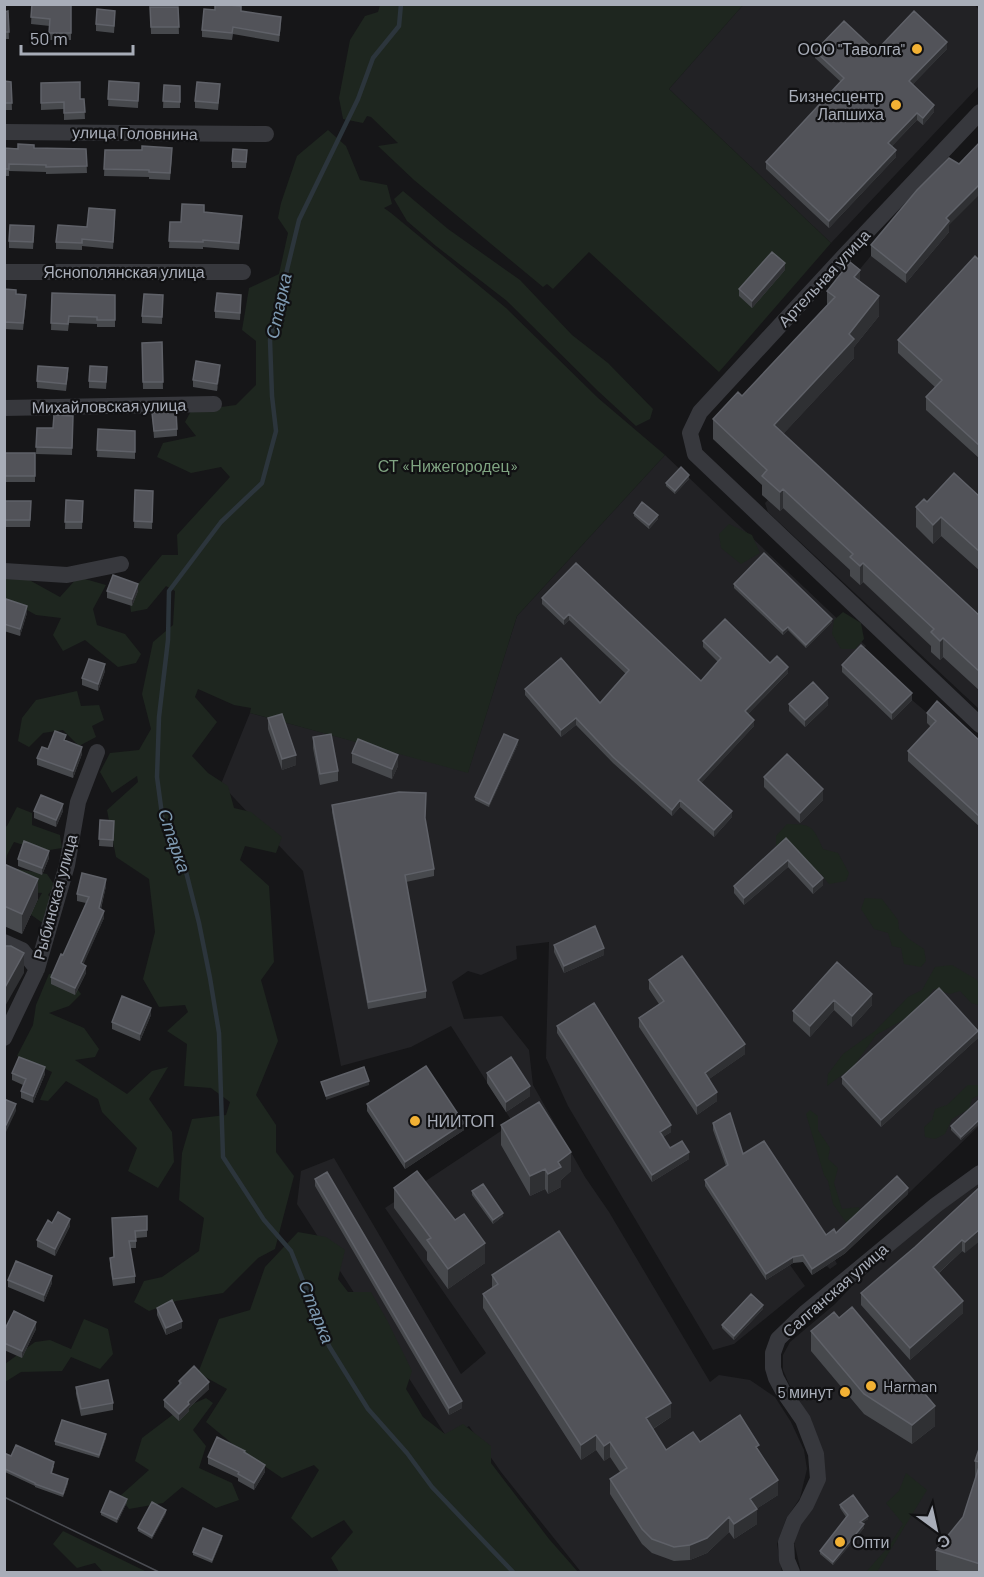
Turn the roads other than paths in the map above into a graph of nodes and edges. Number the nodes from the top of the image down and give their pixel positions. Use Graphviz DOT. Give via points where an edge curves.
graph roads {
  1 [pos="980,112"];
  2 [pos="4,132"];
  3 [pos="266,134"];
  4 [pos="4,272"];
  5 [pos="243,272"];
  6 [pos="214,404"];
  7 [pos="4,408"];
  8 [pos="122,564"];
  9 [pos="4,571"];
  10 [pos="980,725"];
  11 [pos="97,752"];
  12 [pos="4,942"];
  13 [pos="37,969"];
  14 [pos="4,1038"];
  15 [pos="980,1173"];
  16 [pos="792,1572"];
  1 -- 10 [label="street, Артельная улица" via="700,412 690,432 695,454"];
  2 -- 3 [label="street, улица Головнина"];
  4 -- 5 [label="street, Яснополянская улица"];
  6 -- 7 [label="street, Михайловская улица"];
  8 -- 9 [label="street" via="67,574"];
  11 -- 13 [label="street, Рыбинская улица" via="78,802 67,865"];
  12 -- 13 [label="street" via="22,950"];
  13 -- 14 [label="street, Рыбинская улица"];
  15 -- 16 [label="street, Салганская улица" via="936,1204 778,1340 773,1368 803,1420 816,1454 818,1479 786,1542"];
}
